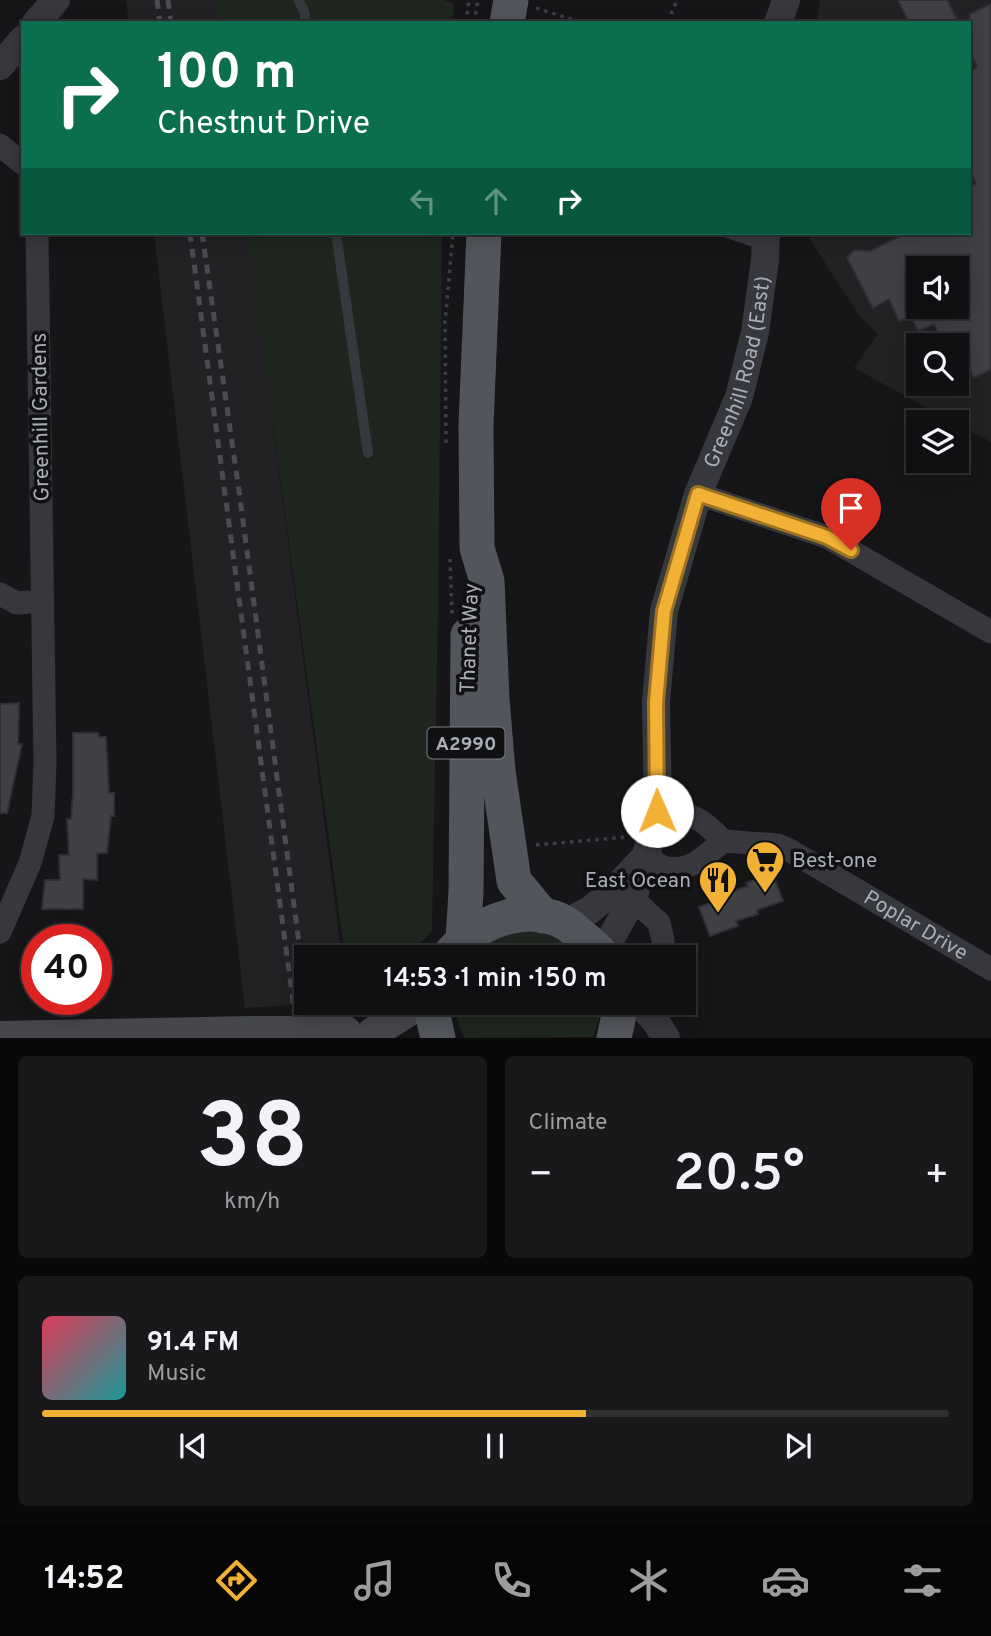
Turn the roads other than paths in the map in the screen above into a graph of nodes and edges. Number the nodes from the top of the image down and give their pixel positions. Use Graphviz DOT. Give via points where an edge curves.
graph roads {
  1 [pos="56,0"];
  2 [pos="298,0"];
  3 [pos="786,0"];
  4 [pos="38,21"];
  5 [pos="306,21"];
  6 [pos="779,21"];
  7 [pos="21,41"];
  8 [pos="0,66"];
  9 [pos="0,145"];
  10 [pos="21,162"];
  11 [pos="37,235"];
  12 [pos="336,235"];
  13 [pos="484,235"];
  14 [pos="740,235"];
  15 [pos="766,239"];
  16 [pos="368,453"];
  17 [pos="698,494"];
  18 [pos="477,548"];
  19 [pos="0,594"];
  20 [pos="43,601"];
  21 [pos="991,632"];
  22 [pos="652,834"];
  23 [pos="723,841"];
  24 [pos="633,899"];
  25 [pos="554,920"];
  26 [pos="0,932"];
  27 [pos="457,945"];
  28 [pos="460,945"];
  29 [pos="588,945"];
  30 [pos="609,945"];
  31 [pos="663,945"];
  32 [pos="991,969"];
  33 [pos="400,1015"];
  34 [pos="433,1015"];
  35 [pos="618,1015"];
  36 [pos="650,1015"];
  37 [pos="368,1034"];
  38 [pos="0,1037"];
  39 [pos="37,1037"];
  40 [pos="438,1038"];
  41 [pos="614,1038"];
  42 [pos="666,1038"];
  1 -- 4 [label="street"];
  2 -- 5 [label="lane"];
  3 -- 6 [label="street"];
  7 -- 8 [label="street"];
  9 -- 10 [label="street"];
  11 -- 20 [label="street, Greenhill Gardens"];
  12 -- 16 [label="lane"];
  13 -- 18 [label="main road, Thanet Way / A2990" via="476,425"];
  14 -- 15 [label="lane"];
  15 -- 17 [label="street, Greenhill Road (East)" via="755,332 739,397"];
  17 -- 21 [label="street" via="827,537"];
  17 -- 22 [label="street, Greenhill Road (East)" via="664,611"];
  18 -- 25 [label="main road, Thanet Way / A2990" via="488,581 496,747 514,881"];
  18 -- 27 [label="main road, Thanet Way / A2990" via="470,580 466,697 466,892"];
  19 -- 20 [label="street" via="17,603"];
  20 -- 26 [label="street, Greenhill Gardens" via="43,816 30,863"];
  22 -- 23 [label="street" via="682,812 701,820"];
  22 -- 23 [label="street" via="667,868 689,866"];
  22 -- 24 [label="street, Greenhill Road (East)"];
  22 -- 25 [label="street" via="613,891 590,910"];
  23 -- 32 [label="street, Poplar Drive" via="789,850"];
  24 -- 30 [label="street, Greenhill Road (East)"];
  24 -- 31 [label="street" via="659,923"];
  25 -- 28 [label="main road, A2990" via="514,915 487,923"];
  25 -- 29 [label="main road, A2990"];
  33 -- 37 [label="main road"];
  34 -- 40 [label="main road"];
  35 -- 41 [label="main road"];
  36 -- 42 [label="street"];
  37 -- 39 [label="main road, bridge"];
  38 -- 39 [label="main road"];
}
